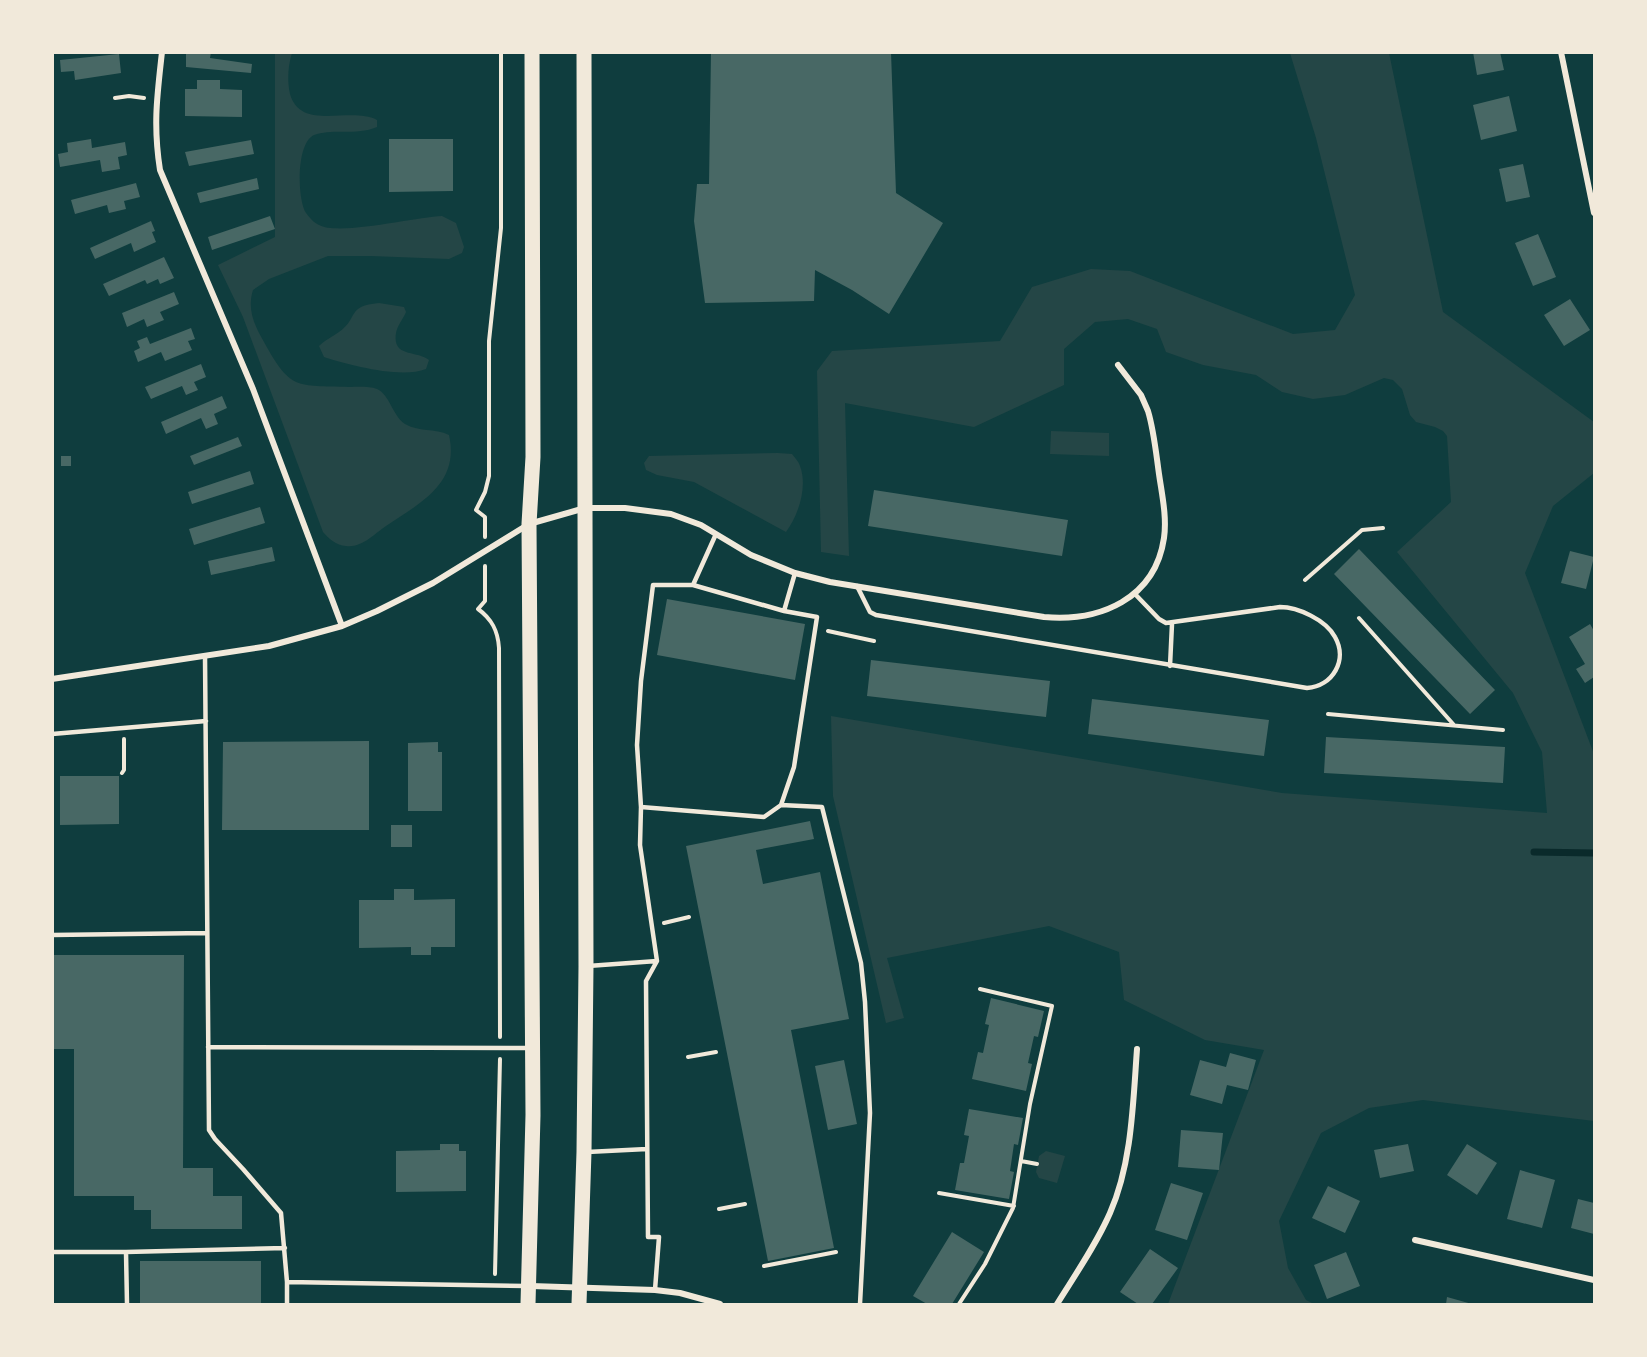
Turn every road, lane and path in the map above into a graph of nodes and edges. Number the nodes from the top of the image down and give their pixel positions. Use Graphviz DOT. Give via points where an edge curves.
graph roads {
  1 [pos="162,52"];
  2 [pos="501,52"];
  3 [pos="532,52"];
  4 [pos="584,52"];
  5 [pos="1561,52"];
  6 [pos="115,98"];
  7 [pos="157,99"];
  8 [pos="1594,213"];
  9 [pos="1118,365"];
  10 [pos="585,508"];
  11 [pos="485,517"];
  12 [pos="529,524"];
  13 [pos="1383,528"];
  14 [pos="716,534"];
  15 [pos="795,573"];
  16 [pos="1305,580"];
  17 [pos="693,585"];
  18 [pos="856,586"];
  19 [pos="1134,593"];
  20 [pos="485,601"];
  21 [pos="784,611"];
  22 [pos="1359,618"];
  23 [pos="1173,624"];
  24 [pos="342,626"];
  25 [pos="815,628"];
  26 [pos="874,641"];
  27 [pos="205,656"];
  28 [pos="1170,666"];
  29 [pos="52,679"];
  30 [pos="1328,714"];
  31 [pos="206,721"];
  32 [pos="1454,725"];
  33 [pos="124,728"];
  34 [pos="1503,729"];
  35 [pos="52,734"];
  36 [pos="122,773"];
  37 [pos="781,805"];
  38 [pos="641,807"];
  39 [pos="689,916"];
  40 [pos="651,926"];
  41 [pos="207,933"];
  42 [pos="52,935"];
  43 [pos="657,961"];
  44 [pos="586,966"];
  45 [pos="980,989"];
  46 [pos="500,1026"];
  47 [pos="208,1047"];
  48 [pos="532,1048"];
  49 [pos="1137,1049"];
  50 [pos="716,1052"];
  51 [pos="688,1058"];
  52 [pos="501,1067"];
  53 [pos="647,1149"];
  54 [pos="584,1152"];
  55 [pos="1021,1161"];
  56 [pos="1037,1164"];
  57 [pos="939,1193"];
  58 [pos="745,1204"];
  59 [pos="1014,1206"];
  60 [pos="719,1209"];
  61 [pos="1415,1240"];
  62 [pos="496,1246"];
  63 [pos="285,1248"];
  64 [pos="126,1251"];
  65 [pos="52,1252"];
  66 [pos="836,1252"];
  67 [pos="764,1266"];
  68 [pos="1594,1280"];
  69 [pos="287,1282"];
  70 [pos="529,1286"];
  71 [pos="580,1288"];
  72 [pos="655,1290"];
  73 [pos="127,1305"];
  74 [pos="287,1305"];
  75 [pos="528,1305"];
  76 [pos="579,1305"];
  77 [pos="720,1305"];
  78 [pos="860,1305"];
  79 [pos="959,1305"];
  80 [pos="1057,1305"];
  1 -- 7 [label="street"];
  2 -- 11 [label="path" via="501,228 489,341 489,476 476,510"];
  3 -- 12 [label="main road" via="533,457"];
  4 -- 10 [label="main road"];
  5 -- 8 [label="street"];
  6 -- 7 [label="path"];
  7 -- 24 [label="street" via="155,140 160,170 252,389"];
  9 -- 19 [label="street" via="1148,411 1165,514 1165,535 1156,565"];
  10 -- 12 [label="street"];
  10 -- 14 [label="street" via="671,514"];
  10 -- 44 [label="main road"];
  12 -- 24 [label="street" via="433,583"];
  12 -- 48 [label="main road"];
  13 -- 16 [label="path" via="1362,530"];
  14 -- 15 [label="street" via="751,555"];
  14 -- 17 [label="lane"];
  15 -- 18 [label="street"];
  15 -- 21 [label="lane"];
  17 -- 21 [label="lane"];
  17 -- 38 [label="lane" via="653,585 637,745"];
  18 -- 19 [label="street" via="1068,618 1106,611"];
  18 -- 28 [label="lane" via="870,612 876,615"];
  19 -- 23 [label="lane" via="1161,621"];
  20 -- 46 [label="path" via="478,609 494,624 500,648"];
  21 -- 25 [label="lane" via="817,618"];
  22 -- 32 [label="path"];
  23 -- 28 [label="lane"];
  23 -- 28 [label="lane" via="1295,608 1329,628 1338,643 1340,660 1328,680 1307,688"];
  24 -- 27 [label="street" via="269,646"];
  25 -- 26 [label="path"];
  25 -- 37 [label="lane" via="794,767"];
  27 -- 29 [label="street"];
  27 -- 31 [label="lane"];
  30 -- 32 [label="path"];
  31 -- 33 [label="lane"];
  31 -- 41 [label="lane"];
  32 -- 34 [label="path"];
  33 -- 35 [label="lane"];
  33 -- 36 [label="path"];
  37 -- 38 [label="lane" via="764,817"];
  37 -- 78 [label="lane" via="822,807 862,972 870,1091"];
  38 -- 40 [label="lane" via="639,845"];
  39 -- 40 [label="path"];
  40 -- 43 [label="lane"];
  41 -- 42 [label="lane"];
  41 -- 47 [label="lane"];
  43 -- 44 [label="lane"];
  43 -- 53 [label="lane" via="646,981"];
  44 -- 54 [label="main road"];
  45 -- 55 [label="path" via="1052,1006"];
  47 -- 48 [label="lane"];
  47 -- 63 [label="lane" via="209,1130 279,1208"];
  48 -- 70 [label="main road"];
  49 -- 80 [label="street" via="1131,1120 1116,1196 1100,1232"];
  50 -- 51 [label="path"];
  52 -- 62 [label="path"];
  53 -- 54 [label="lane"];
  53 -- 72 [label="lane" via="648,1238 659,1237"];
  54 -- 71 [label="main road"];
  55 -- 56 [label="path"];
  55 -- 59 [label="path"];
  57 -- 59 [label="path"];
  58 -- 60 [label="path"];
  59 -- 79 [label="path"];
  61 -- 68 [label="street"];
  63 -- 64 [label="lane"];
  63 -- 69 [label="lane"];
  64 -- 65 [label="lane"];
  64 -- 73 [label="lane"];
  66 -- 67 [label="path"];
  69 -- 70 [label="lane"];
  69 -- 74 [label="lane"];
  70 -- 71 [label="street"];
  70 -- 75 [label="main road"];
  71 -- 72 [label="street"];
  71 -- 76 [label="main road"];
  72 -- 77 [label="street"];
}
